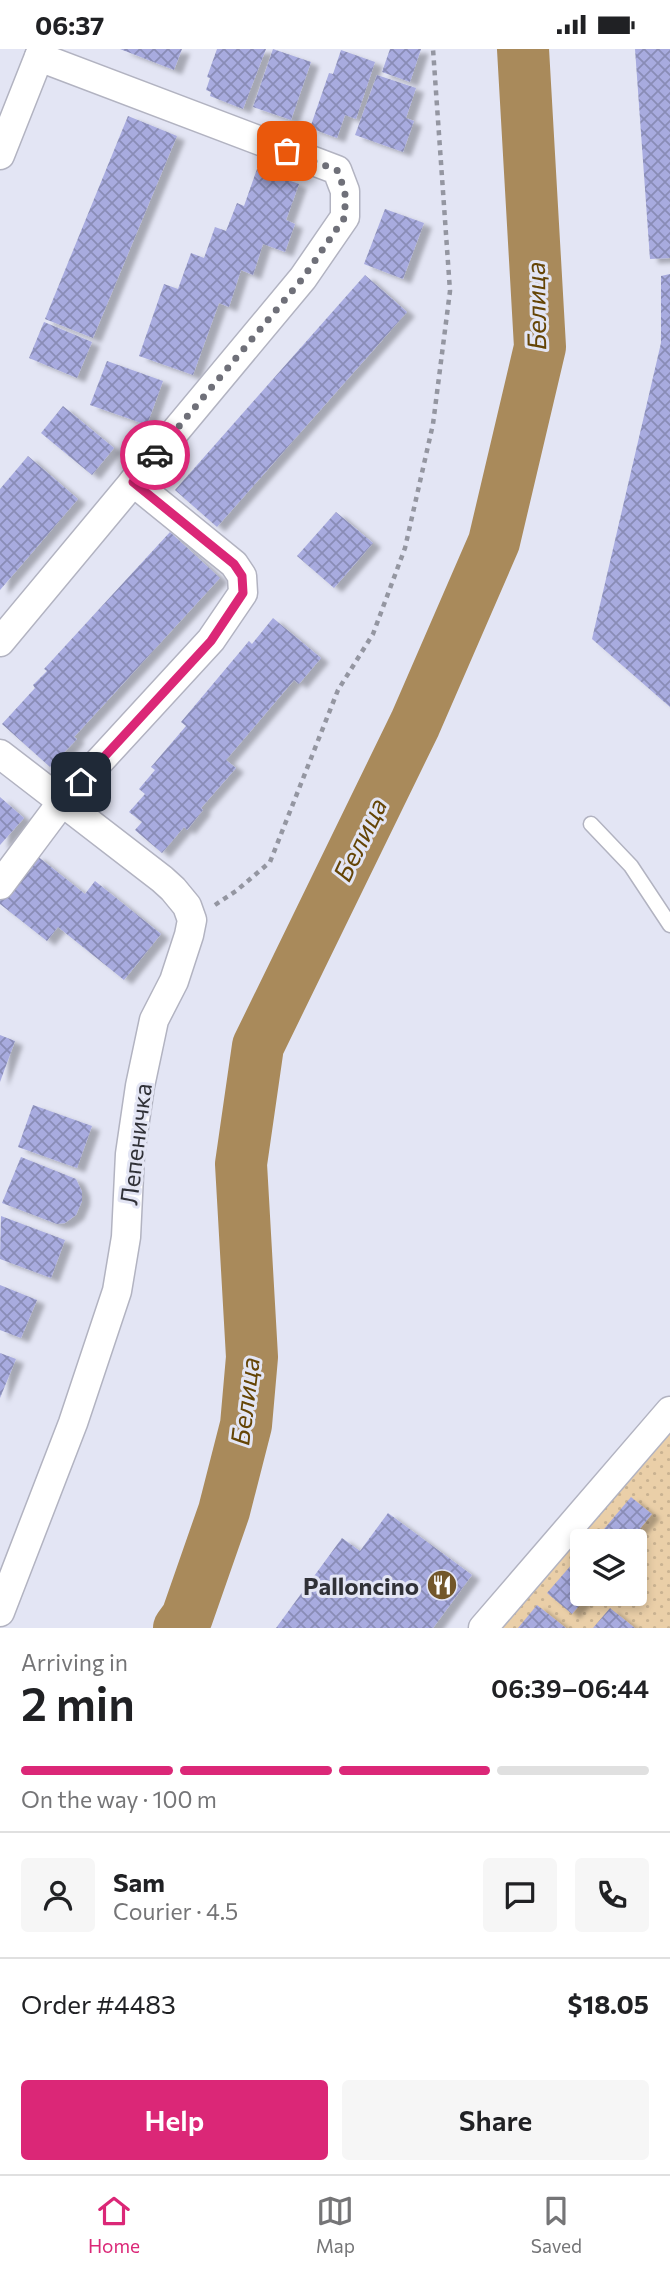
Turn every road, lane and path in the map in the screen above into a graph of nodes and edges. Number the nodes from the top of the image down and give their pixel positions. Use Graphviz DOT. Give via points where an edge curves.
graph roads {
  1 [pos="433,49"];
  2 [pos="40,53"];
  3 [pos="0,155"];
  4 [pos="133,482"];
  5 [pos="0,642"];
  6 [pos="0,754"];
  7 [pos="62,802"];
  8 [pos="591,824"];
  9 [pos="0,885"];
  10 [pos="192,920"];
  11 [pos="670,925"];
  12 [pos="670,1411"];
  13 [pos="9,1566"];
  14 [pos="0,1612"];
  15 [pos="489,1621"];
  1 -- 10 [label="path" via="450,291 433,424 405,548 373,634 338,690 270,862"];
  2 -- 3 [label="street"];
  2 -- 4 [label="street" via="337,170 345,191 345,217 303,278"];
  4 -- 5 [label="street"];
  4 -- 7 [label="street" via="234,564 242,576 243,593 211,641"];
  6 -- 7 [label="street"];
  7 -- 9 [label="street"];
  7 -- 10 [label="street" via="173,889"];
  8 -- 11 [label="lane" via="631,866"];
  10 -- 13 [label="street, Лепеничка" via="174,981 154,1020 143,1073 117,1291 74,1423"];
  12 -- 15 [label="street"];
  13 -- 14 [label="street, Лепеничка"];
}
